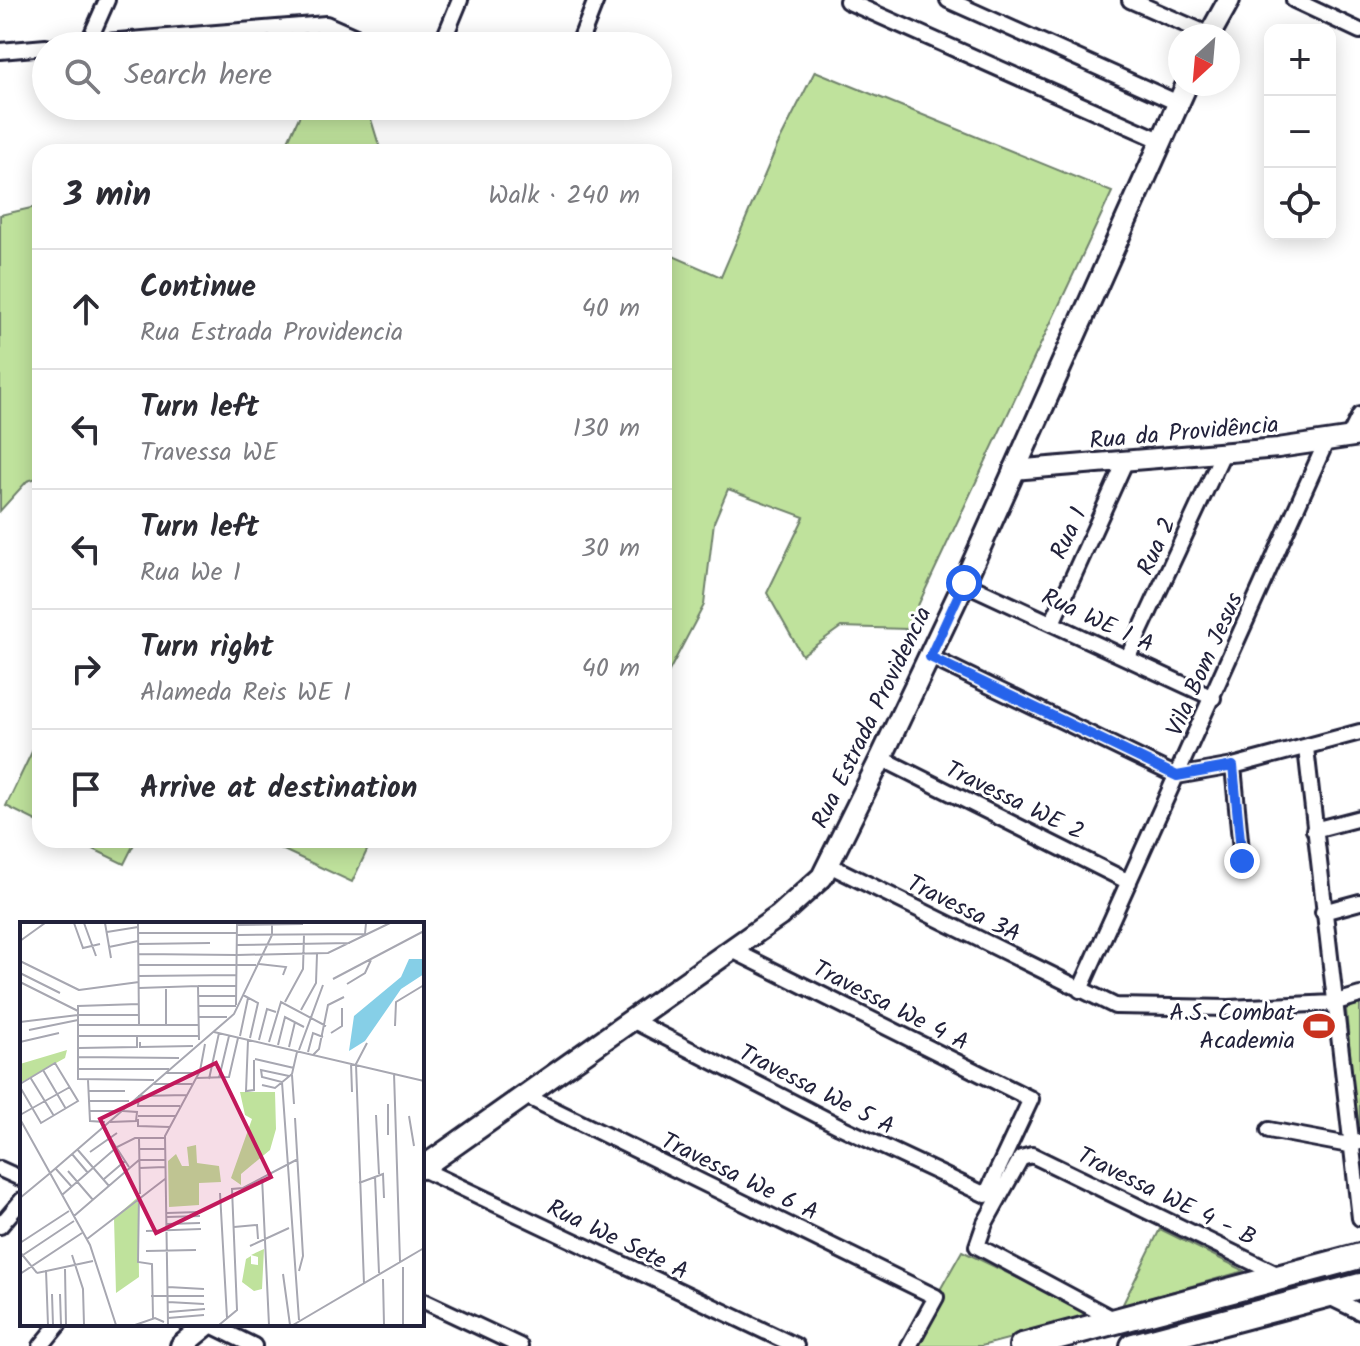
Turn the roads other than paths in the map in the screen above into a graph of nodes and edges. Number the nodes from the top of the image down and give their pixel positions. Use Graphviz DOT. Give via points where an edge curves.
graph roads {
  1 [pos="107,0"];
  2 [pos="460,0"];
  3 [pos="596,0"];
  4 [pos="948,0"];
  5 [pos="1130,0"];
  6 [pos="1229,0"];
  7 [pos="1294,0"];
  8 [pos="847,1"];
  9 [pos="1183,24"];
  10 [pos="1216,24"];
  11 [pos="1360,31"];
  12 [pos="93,32"];
  13 [pos="226,32"];
  14 [pos="344,32"];
  15 [pos="447,32"];
  16 [pos="583,32"];
  17 [pos="32,48"];
  18 [pos="0,51"];
  19 [pos="1181,96"];
  20 [pos="1178,103"];
  21 [pos="1160,140"];
  22 [pos="1360,415"];
  23 [pos="1354,438"];
  24 [pos="1326,442"];
  25 [pos="1223,453"];
  26 [pos="1125,462"];
  27 [pos="1013,470"];
  28 [pos="964,583"];
  29 [pos="1052,623"];
  30 [pos="930,657"];
  31 [pos="1128,657"];
  32 [pos="1213,698"];
  33 [pos="1360,732"];
  34 [pos="1306,748"];
  35 [pos="881,758"];
  36 [pos="1233,766"];
  37 [pos="1177,776"];
  38 [pos="1360,818"];
  39 [pos="1314,830"];
  40 [pos="1242,861"];
  41 [pos="829,865"];
  42 [pos="1129,882"];
  43 [pos="1360,902"];
  44 [pos="1323,912"];
  45 [pos="732,950"];
  46 [pos="1080,990"];
  47 [pos="1360,995"];
  48 [pos="1333,1003"];
  49 [pos="630,1019"];
  50 [pos="524,1095"];
  51 [pos="1269,1130"];
  52 [pos="1355,1144"];
  53 [pos="424,1167"];
  54 [pos="0,1169"];
  55 [pos="424,1169"];
  56 [pos="20,1178"];
  57 [pos="993,1194"];
  58 [pos="20,1202"];
  59 [pos="1360,1218"];
  60 [pos="0,1226"];
  61 [pos="1360,1256"];
  62 [pos="1283,1277"];
  63 [pos="1360,1286"];
  64 [pos="1325,1295"];
  65 [pos="424,1301"];
  66 [pos="1360,1312"];
  67 [pos="1116,1321"];
  68 [pos="57,1326"];
  69 [pos="206,1326"];
  70 [pos="207,1326"];
  71 [pos="213,1326"];
  72 [pos="1170,1342"];
  73 [pos="41,1346"];
  74 [pos="181,1346"];
  75 [pos="198,1346"];
  76 [pos="254,1346"];
  77 [pos="520,1346"];
  78 [pos="796,1346"];
  79 [pos="909,1346"];
  80 [pos="1022,1346"];
  81 [pos="1133,1346"];
  1 -- 12 [label="street"];
  2 -- 15 [label="street"];
  3 -- 16 [label="street"];
  4 -- 20 [label="street"];
  5 -- 9 [label="street"];
  6 -- 10 [label="main road"];
  7 -- 11 [label="street"];
  8 -- 21 [label="street"];
  13 -- 14 [label="street" via="326,24"];
  17 -- 18 [label="street"];
  19 -- 20 [label="main road, Rua Estrada Providencia"];
  20 -- 21 [label="main road, Rua Estrada Providencia"];
  21 -- 27 [label="main road, Rua Estrada Providencia"];
  22 -- 23 [label="street"];
  23 -- 24 [label="street, Rua da Providência"];
  24 -- 25 [label="street, Rua da Providência"];
  24 -- 32 [label="street, Vila Bom Jesus"];
  25 -- 26 [label="street, Rua da Providência"];
  25 -- 31 [label="street, Rua 2"];
  26 -- 27 [label="street, Rua da Providência"];
  26 -- 29 [label="street, Rua 1"];
  27 -- 28 [label="main road, Rua Estrada Providencia"];
  28 -- 29 [label="street, Rua WE 1 A"];
  28 -- 30 [label="main road, Rua Estrada Providencia"];
  29 -- 31 [label="street, Rua WE 1 A"];
  30 -- 35 [label="main road, Rua Estrada Providencia"];
  30 -- 37 [label="street"];
  31 -- 32 [label="street, Rua WE 1 A"];
  32 -- 37 [label="street, Vila Bom Jesus"];
  33 -- 34 [label="street"];
  34 -- 36 [label="street"];
  34 -- 39 [label="street"];
  35 -- 41 [label="main road, Rua Estrada Providencia"];
  35 -- 42 [label="street, Travessa WE 2"];
  36 -- 37 [label="street"];
  36 -- 40 [label="street"];
  37 -- 42 [label="street, Vila Bom Jesus"];
  38 -- 39 [label="street"];
  39 -- 44 [label="street"];
  41 -- 45 [label="main road, Rua Estrada Providencia" via="803,897"];
  41 -- 46 [label="street, Travessa 3A"];
  42 -- 46 [label="street, Vila Bom Jesus"];
  43 -- 44 [label="street"];
  44 -- 48 [label="street"];
  45 -- 49 [label="main road, Rua Estrada Providencia"];
  45 -- 57 [label="street, Travessa We 4 A" via="1031,1099"];
  46 -- 48 [label="street, Travessa 3A" via="1115,1006"];
  47 -- 48 [label="street, Travessa 3A"];
  48 -- 52 [label="street"];
  49 -- 50 [label="main road, Rua Estrada Providencia"];
  49 -- 57 [label="street, Travessa We 5 A" via="839,1126"];
  50 -- 53 [label="main road, Rua Estrada Providencia"];
  50 -- 79 [label="street, Travessa We 6 A" via="936,1297"];
  51 -- 52 [label="street"];
  52 -- 59 [label="street"];
  54 -- 56 [label="street"];
  55 -- 78 [label="street, Rua We Sete A"];
  57 -- 62 [label="street, Travessa WE 4 - B" via="1021,1158 1032,1155"];
  57 -- 67 [label="street" via="977,1241 984,1253"];
  58 -- 60 [label="street"];
  61 -- 62 [label="main road"];
  62 -- 67 [label="main road"];
  63 -- 64 [label="main road"];
  64 -- 66 [label="street"];
  64 -- 72 [label="main road"];
  65 -- 77 [label="street"];
  67 -- 80 [label="main road"];
  68 -- 73 [label="street"];
  69 -- 74 [label="main road"];
  70 -- 75 [label="main road"];
  71 -- 76 [label="street"];
  72 -- 81 [label="main road"];
}
